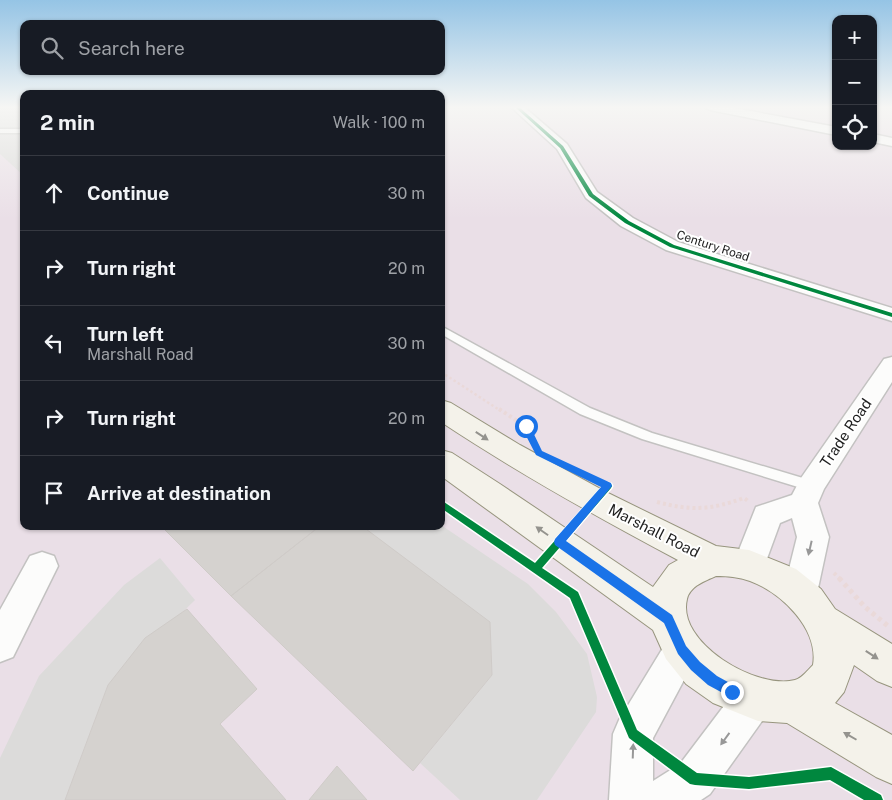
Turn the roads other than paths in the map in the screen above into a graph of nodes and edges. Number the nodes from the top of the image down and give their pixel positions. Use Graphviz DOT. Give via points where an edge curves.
graph roads {
  1 [pos="559,144"];
  2 [pos="892,315"];
  3 [pos="445,332"];
  4 [pos="892,364"];
  5 [pos="445,412"];
  6 [pos="445,465"];
  7 [pos="807,495"];
  8 [pos="712,561"];
  9 [pos="750,565"];
  10 [pos="42,566"];
  11 [pos="800,593"];
  12 [pos="824,622"];
  13 [pos="675,634"];
  14 [pos="0,645"];
  15 [pos="892,667"];
  16 [pos="773,701"];
  17 [pos="892,761"];
  18 [pos="631,800"];
  19 [pos="664,800"];
  1 -- 2 [label="street, Century Road" via="591,195 627,222 672,246"];
  3 -- 7 [label="lane" via="594,414"];
  4 -- 7 [label="street, Trade Road"];
  5 -- 8 [label="main road, Marshall Road, one-way" via="508,453"];
  13 -- 6 [label="main road, one-way" via="489,493"];
  7 -- 9 [label="street" via="767,515"];
  7 -- 11 [label="street, one-way" via="813,538"];
  8 -- 9 [label="main road"];
  8 -- 13 [label="main road" via="688,570 672,586 667,601"];
  9 -- 11 [label="main road" via="784,581"];
  10 -- 14 [label="street"];
  11 -- 12 [label="main road"];
  12 -- 15 [label="main road, one-way"];
  12 -- 16 [label="main road" via="833,657 830,673 822,686 809,696"];
  13 -- 16 [label="main road" via="695,666 713,680 732,692"];
  18 -- 13 [label="street, one-way" via="633,734"];
  17 -- 16 [label="main road, one-way"];
  16 -- 19 [label="street, one-way" via="695,779"];
}
